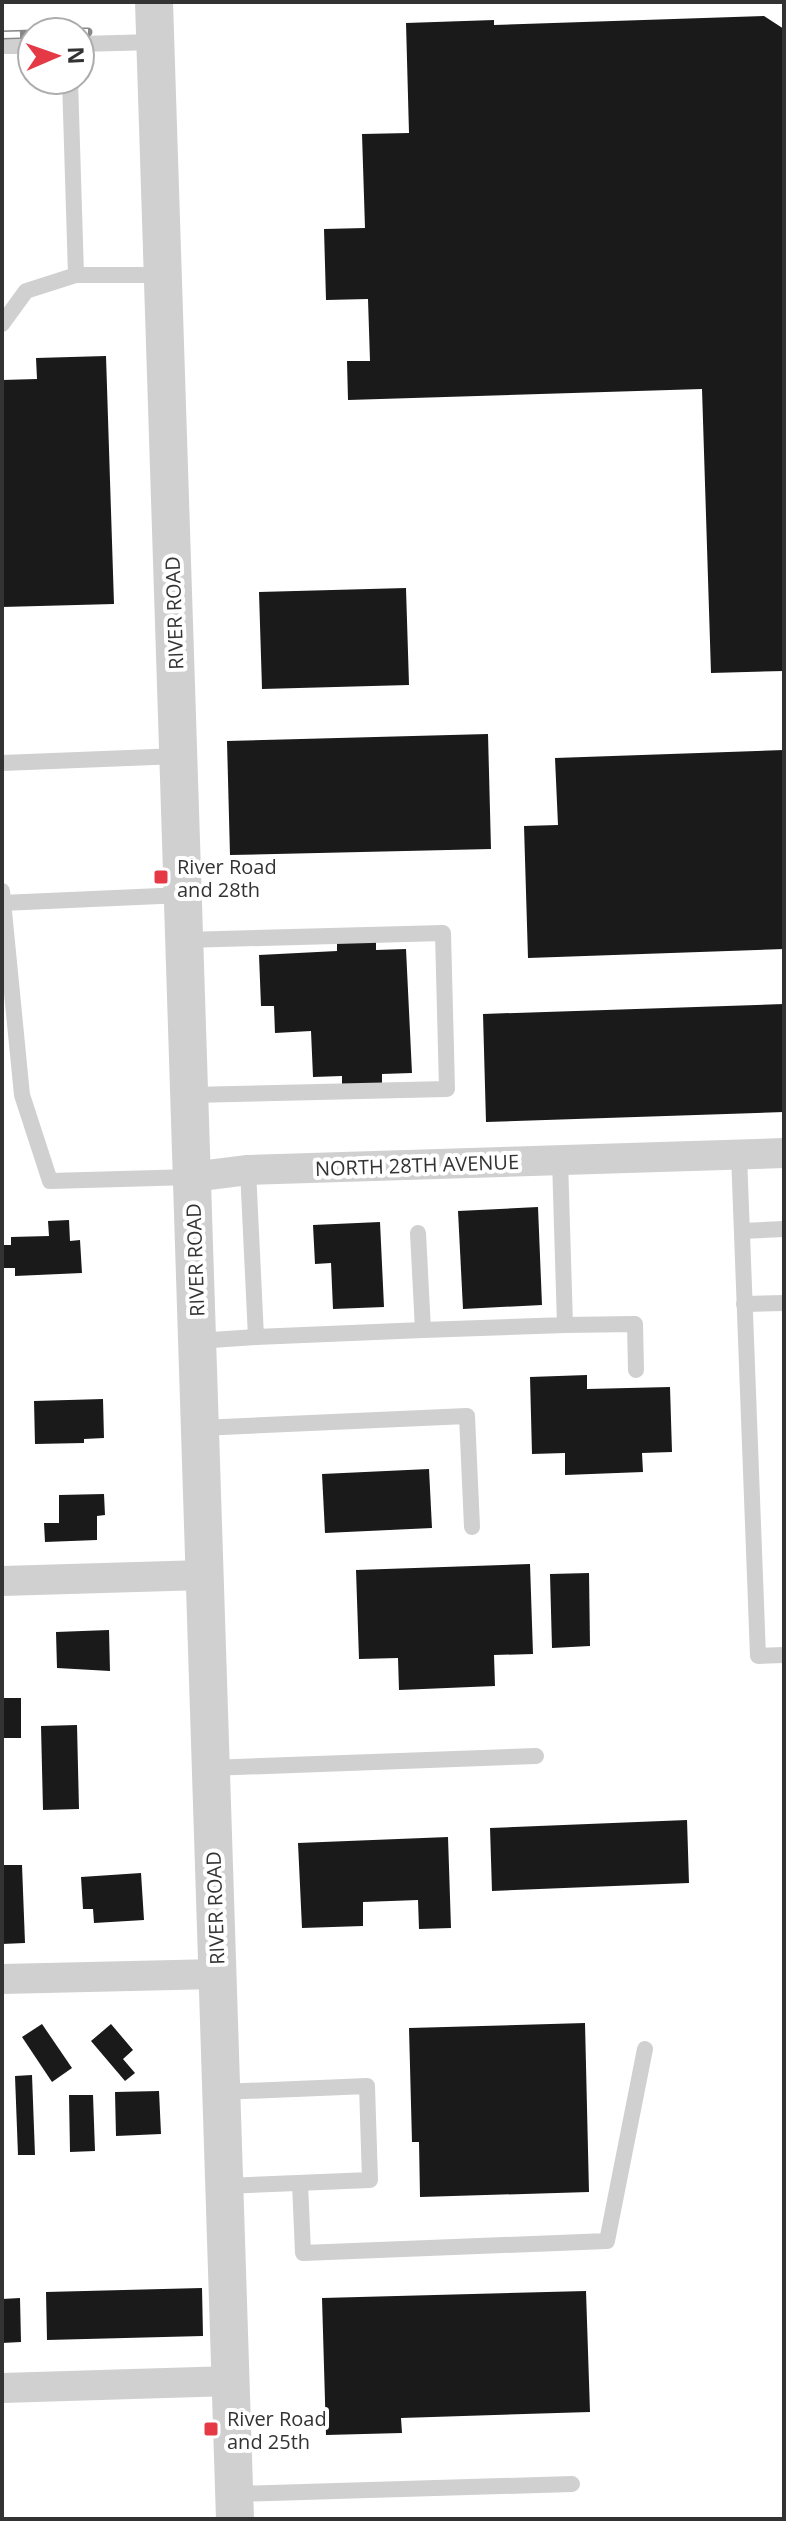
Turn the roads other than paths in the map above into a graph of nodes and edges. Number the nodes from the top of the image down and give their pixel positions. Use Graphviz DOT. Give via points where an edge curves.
graph roads {
  1 [pos="154,2"];
  2 [pos="155,42"];
  3 [pos="96,44"];
  4 [pos="70,96"];
  5 [pos="76,275"];
  6 [pos="163,275"];
  7 [pos="2,324"];
  8 [pos="179,756"];
  9 [pos="2,763"];
  10 [pos="2,891"];
  11 [pos="183,895"];
  12 [pos="2,903"];
  13 [pos="185,940"];
  14 [pos="190,1095"];
  15 [pos="784,1153"];
  16 [pos="739,1155"];
  17 [pos="560,1160"];
  18 [pos="248,1170"];
  19 [pos="192,1177"];
  20 [pos="784,1229"];
  21 [pos="742,1231"];
  22 [pos="418,1233"];
  23 [pos="784,1303"];
  24 [pos="744,1304"];
  25 [pos="565,1325"];
  26 [pos="423,1330"];
  27 [pos="256,1337"];
  28 [pos="197,1341"];
  29 [pos="636,1370"];
  30 [pos="200,1428"];
  31 [pos="472,1527"];
  32 [pos="204,1575"];
  33 [pos="2,1581"];
  34 [pos="784,1655"];
  35 [pos="536,1756"];
  36 [pos="210,1768"];
  37 [pos="217,1974"];
  38 [pos="2,1979"];
  39 [pos="645,2049"];
  40 [pos="221,2092"];
  41 [pos="300,2183"];
  42 [pos="224,2186"];
  43 [pos="231,2381"];
  44 [pos="2,2388"];
  45 [pos="572,2484"];
  46 [pos="235,2507"];
  1 -- 2 [label="street, RIVER ROAD"];
  2 -- 3 [label="lane"];
  2 -- 6 [label="street, RIVER ROAD"];
  4 -- 5 [label="lane"];
  5 -- 6 [label="lane"];
  5 -- 7 [label="lane" via="26,291"];
  6 -- 8 [label="street, RIVER ROAD"];
  8 -- 9 [label="lane"];
  8 -- 11 [label="street, RIVER ROAD"];
  10 -- 12 [label="lane"];
  11 -- 12 [label="lane"];
  11 -- 13 [label="street, RIVER ROAD"];
  12 -- 19 [label="lane, NORTH 28TH AVENUE" via="22,1095 50,1181"];
  13 -- 14 [label="street, RIVER ROAD"];
  13 -- 14 [label="lane" via="443,933 447,1089"];
  14 -- 19 [label="street, RIVER ROAD"];
  15 -- 16 [label="street, NORTH 28TH AVENUE"];
  16 -- 17 [label="street, NORTH 28TH AVENUE"];
  16 -- 21 [label="lane"];
  17 -- 18 [label="street, NORTH 28TH AVENUE"];
  17 -- 25 [label="lane"];
  18 -- 19 [label="street, NORTH 28TH AVENUE"];
  18 -- 27 [label="lane"];
  19 -- 28 [label="street, RIVER ROAD"];
  20 -- 21 [label="lane"];
  21 -- 24 [label="lane"];
  22 -- 26 [label="lane"];
  23 -- 24 [label="lane"];
  24 -- 34 [label="lane" via="758,1656"];
  25 -- 26 [label="lane"];
  25 -- 29 [label="lane" via="635,1324"];
  26 -- 27 [label="lane"];
  27 -- 28 [label="lane"];
  28 -- 30 [label="street, RIVER ROAD"];
  30 -- 31 [label="lane" via="467,1416"];
  30 -- 32 [label="street, RIVER ROAD"];
  32 -- 33 [label="street"];
  32 -- 36 [label="street, RIVER ROAD"];
  35 -- 36 [label="lane"];
  36 -- 37 [label="street, RIVER ROAD"];
  37 -- 38 [label="street"];
  37 -- 40 [label="street, RIVER ROAD"];
  39 -- 41 [label="lane" via="607,2241 303,2253"];
  40 -- 41 [label="lane" via="367,2086 370,2180"];
  40 -- 42 [label="street, RIVER ROAD"];
  41 -- 42 [label="lane"];
  42 -- 43 [label="street, RIVER ROAD"];
  43 -- 44 [label="street"];
  43 -- 46 [label="street, RIVER ROAD"];
  45 -- 46 [label="lane"];
}
